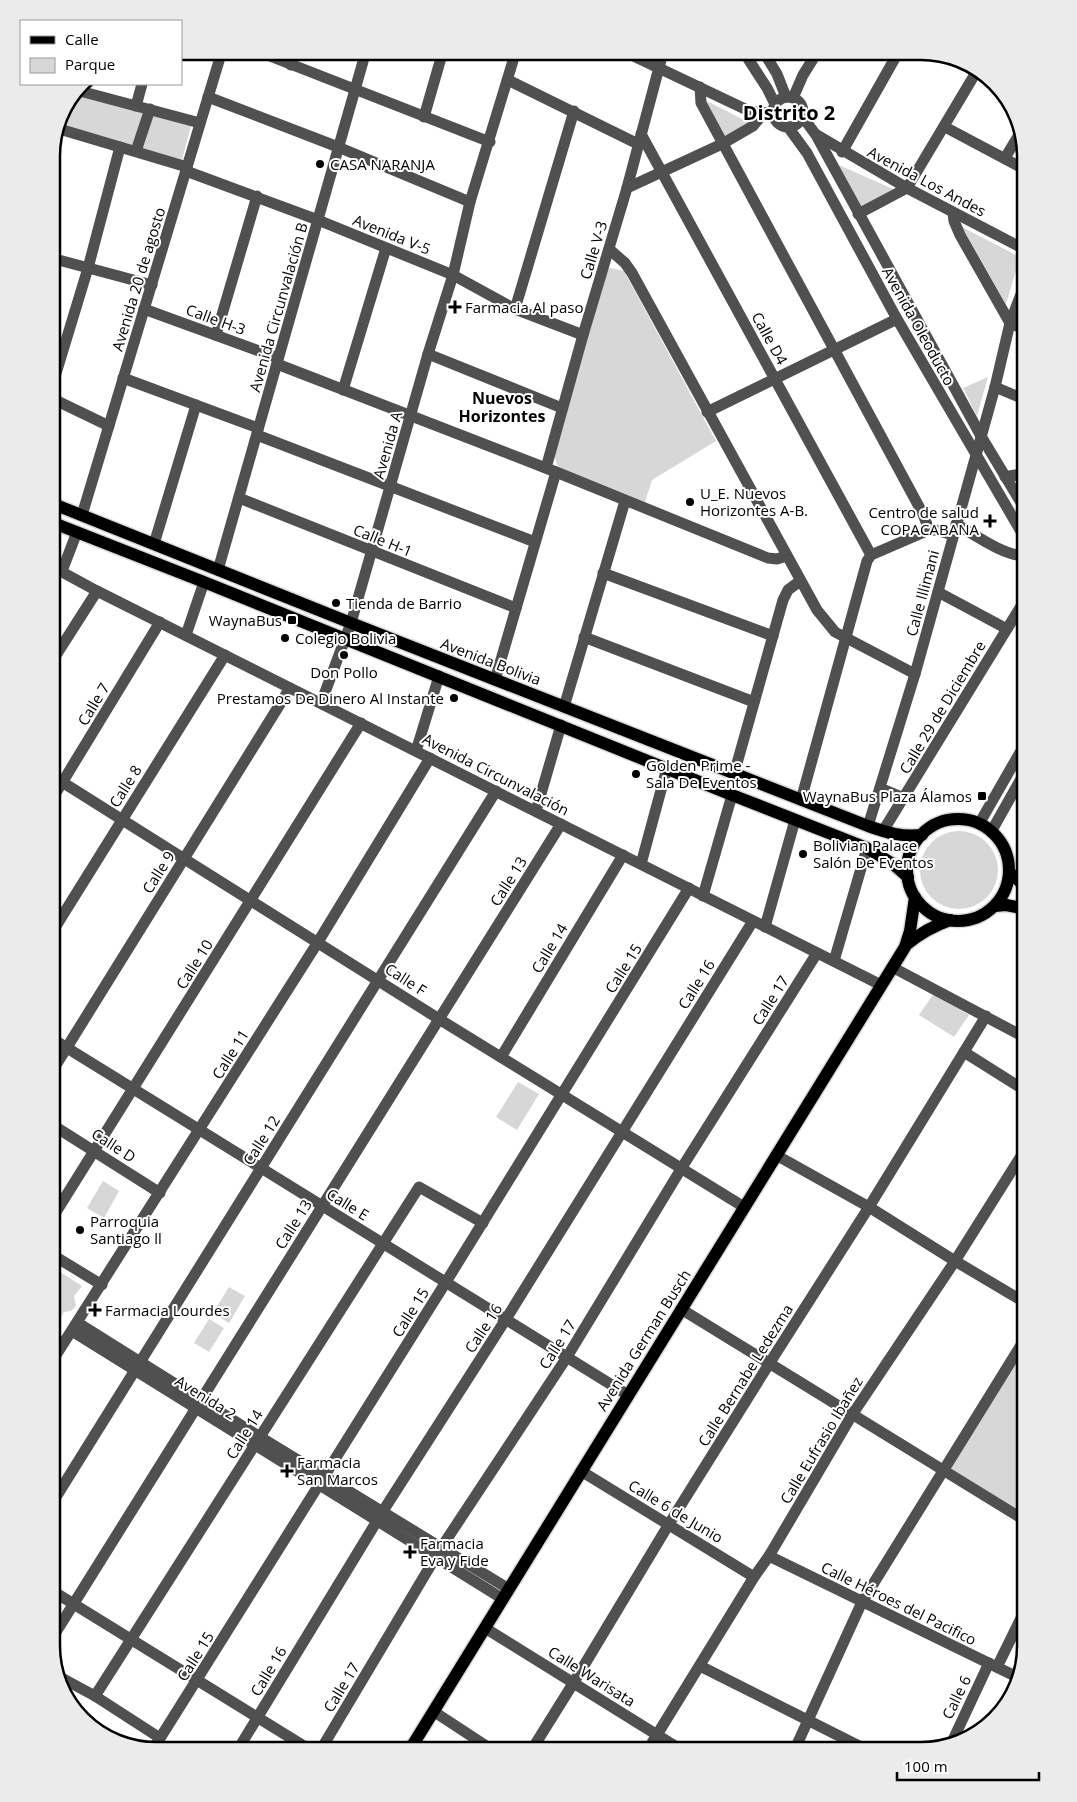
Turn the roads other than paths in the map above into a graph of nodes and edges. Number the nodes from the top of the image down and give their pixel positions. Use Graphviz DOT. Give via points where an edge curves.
graph roads {
  1 [pos="219,60"];
  2 [pos="279,60"];
  3 [pos="292,60"];
  4 [pos="363,60"];
  5 [pos="440,60"];
  6 [pos="514,60"];
  7 [pos="642,60"];
  8 [pos="661,60"];
  9 [pos="748,60"];
  10 [pos="768,60"];
  11 [pos="813,60"];
  12 [pos="894,60"];
  13 [pos="291,65"];
  14 [pos="658,68"];
  15 [pos="974,76"];
  16 [pos="508,80"];
  17 [pos="142,85"];
  18 [pos="700,86"];
  19 [pos="354,90"];
  20 [pos="85,92"];
  21 [pos="208,97"];
  22 [pos="790,98"];
  23 [pos="136,106"];
  24 [pos="774,108"];
  25 [pos="150,110"];
  26 [pos="574,111"];
  27 [pos="760,113"];
  28 [pos="802,116"];
  29 [pos="424,117"];
  30 [pos="200,123"];
  31 [pos="788,127"];
  32 [pos="945,127"];
  33 [pos="63,130"];
  34 [pos="816,135"];
  35 [pos="640,139"];
  36 [pos="1016,141"];
  37 [pos="490,142"];
  38 [pos="722,144"];
  39 [pos="120,147"];
  40 [pos="338,147"];
  41 [pos="136,152"];
  42 [pos="842,152"];
  43 [pos="1006,158"];
  44 [pos="1017,165"];
  45 [pos="187,169"];
  46 [pos="662,172"];
  47 [pos="627,188"];
  48 [pos="907,188"];
  49 [pos="257,196"];
  50 [pos="470,202"];
  51 [pos="953,212"];
  52 [pos="858,214"];
  53 [pos="318,220"];
  54 [pos="1017,245"];
  55 [pos="386,248"];
  56 [pos="609,249"];
  57 [pos="60,260"];
  58 [pos="88,268"];
  59 [pos="453,275"];
  60 [pos="152,285"];
  61 [pos="1017,305"];
  62 [pos="515,309"];
  63 [pos="144,310"];
  64 [pos="897,319"];
  65 [pos="1010,323"];
  66 [pos="1017,326"];
  67 [pos="216,335"];
  68 [pos="583,335"];
  69 [pos="834,350"];
  70 [pos="428,354"];
  71 [pos="60,360"];
  72 [pos="277,361"];
  73 [pos="123,378"];
  74 [pos="775,379"];
  75 [pos="995,387"];
  76 [pos="343,390"];
  77 [pos="1017,396"];
  78 [pos="60,402"];
  79 [pos="196,405"];
  80 [pos="562,408"];
  81 [pos="707,412"];
  82 [pos="411,416"];
  83 [pos="109,426"];
  84 [pos="258,431"];
  85 [pos="981,436"];
  86 [pos="976,455"];
  87 [pos="551,470"];
  88 [pos="1017,476"];
  89 [pos="1006,477"];
  90 [pos="390,486"];
  91 [pos="1017,496"];
  92 [pos="239,498"];
  93 [pos="625,501"];
  94 [pos="60,506"];
  95 [pos="82,515"];
  96 [pos="60,525"];
  97 [pos="1017,525"];
  98 [pos="929,530"];
  99 [pos="954,530"];
  100 [pos="78,532"];
  101 [pos="535,542"];
  102 [pos="154,544"];
  103 [pos="372,552"];
  104 [pos="786,556"];
  105 [pos="871,556"];
  106 [pos="1017,556"];
  107 [pos="60,563"];
  108 [pos="60,570"];
  109 [pos="218,570"];
  110 [pos="603,573"];
  111 [pos="800,581"];
  112 [pos="204,582"];
  113 [pos="97,591"];
  114 [pos="938,592"];
  115 [pos="516,608"];
  116 [pos="1017,613"];
  117 [pos="160,622"];
  118 [pos="351,623"];
  119 [pos="1007,629"];
  120 [pos="186,636"];
  121 [pos="773,636"];
  122 [pos="584,637"];
  123 [pos="344,638"];
  124 [pos="846,638"];
  125 [pos="60,649"];
  126 [pos="225,655"];
  127 [pos="915,674"];
  128 [pos="439,676"];
  129 [pos="495,680"];
  130 [pos="290,688"];
  131 [pos="754,702"];
  132 [pos="321,703"];
  133 [pos="564,707"];
  134 [pos="361,723"];
  135 [pos="562,725"];
  136 [pos="416,751"];
  137 [pos="430,758"];
  138 [pos="1017,758"];
  139 [pos="667,768"];
  140 [pos="734,774"];
  141 [pos="60,781"];
  142 [pos="63,783"];
  143 [pos="1017,786"];
  144 [pos="60,788"];
  145 [pos="880,788"];
  146 [pos="496,791"];
  147 [pos="732,795"];
  148 [pos="904,798"];
  149 [pos="801,800"];
  150 [pos="536,811"];
  151 [pos="122,820"];
  152 [pos="795,820"];
  153 [pos="561,824"];
  154 [pos="979,824"];
  155 [pos="868,826"];
  156 [pos="884,831"];
  157 [pos="991,832"];
  158 [pos="922,836"];
  159 [pos="867,848"];
  160 [pos="623,855"];
  161 [pos="184,858"];
  162 [pos="641,864"];
  163 [pos="1009,872"];
  164 [pos="908,877"];
  165 [pos="1017,879"];
  166 [pos="689,888"];
  167 [pos="704,896"];
  168 [pos="915,897"];
  169 [pos="251,900"];
  170 [pos="995,906"];
  171 [pos="1017,907"];
  172 [pos="60,920"];
  173 [pos="950,920"];
  174 [pos="754,921"];
  175 [pos="765,927"];
  176 [pos="318,942"];
  177 [pos="905,946"];
  178 [pos="817,953"];
  179 [pos="834,961"];
  180 [pos="892,967"];
  181 [pos="379,980"];
  182 [pos="881,985"];
  183 [pos="986,1016"];
  184 [pos="440,1019"];
  185 [pos="1017,1033"];
  186 [pos="60,1044"];
  187 [pos="67,1048"];
  188 [pos="964,1052"];
  189 [pos="501,1057"];
  190 [pos="60,1059"];
  191 [pos="1017,1085"];
  192 [pos="133,1089"];
  193 [pos="562,1096"];
  194 [pos="60,1129"];
  195 [pos="200,1130"];
  196 [pos="622,1131"];
  197 [pos="95,1150"];
  198 [pos="776,1154"];
  199 [pos="1017,1162"];
  200 [pos="262,1168"];
  201 [pos="681,1169"];
  202 [pos="160,1193"];
  203 [pos="322,1205"];
  204 [pos="60,1206"];
  205 [pos="744,1207"];
  206 [pos="869,1207"];
  207 [pos="483,1224"];
  208 [pos="383,1243"];
  209 [pos="60,1259"];
  210 [pos="955,1261"];
  211 [pos="446,1282"];
  212 [pos="102,1285"];
  213 [pos="1017,1298"];
  214 [pos="681,1309"];
  215 [pos="506,1319"];
  216 [pos="75,1327"];
  217 [pos="60,1350"];
  218 [pos="1017,1351"];
  219 [pos="567,1357"];
  220 [pos="769,1364"];
  221 [pos="138,1366"];
  222 [pos="628,1395"];
  223 [pos="198,1404"];
  224 [pos="852,1415"];
  225 [pos="257,1441"];
  226 [pos="942,1470"];
  227 [pos="581,1472"];
  228 [pos="322,1481"];
  229 [pos="60,1491"];
  230 [pos="380,1516"];
  231 [pos="1017,1516"];
  232 [pos="669,1524"];
  233 [pos="439,1553"];
  234 [pos="769,1556"];
  235 [pos="754,1577"];
  236 [pos="506,1594"];
  237 [pos="60,1595"];
  238 [pos="862,1602"];
  239 [pos="74,1604"];
  240 [pos="1017,1624"];
  241 [pos="60,1626"];
  242 [pos="485,1628"];
  243 [pos="131,1640"];
  244 [pos="993,1665"];
  245 [pos="700,1666"];
  246 [pos="1013,1675"];
  247 [pos="198,1680"];
  248 [pos="66,1681"];
  249 [pos="574,1682"];
  250 [pos="95,1696"];
  251 [pos="433,1711"];
  252 [pos="258,1717"];
  253 [pos="809,1720"];
  254 [pos="657,1734"];
  255 [pos="955,1736"];
  256 [pos="160,1738"];
  257 [pos="157,1742"];
  258 [pos="243,1742"];
  259 [pos="298,1742"];
  260 [pos="325,1742"];
  261 [pos="414,1742"];
  262 [pos="480,1742"];
  263 [pos="537,1742"];
  264 [pos="652,1742"];
  265 [pos="669,1742"];
  266 [pos="798,1742"];
  267 [pos="852,1742"];
  1 -- 21 [label="street, Avenida 20 de agosto"];
  2 -- 13 [label="street"];
  3 -- 13 [label="street"];
  4 -- 19 [label="street, Avenida Circunvalación B"];
  5 -- 29 [label="street"];
  6 -- 16 [label="street, Avenida A"];
  7 -- 14 [label="street"];
  8 -- 14 [label="street, Calle V-3"];
  9 -- 24 [label="street" via="767,88"];
  10 -- 22 [label="street"];
  11 -- 22 [label="street"];
  12 -- 42 [label="street"];
  13 -- 19 [label="street"];
  14 -- 18 [label="street"];
  14 -- 35 [label="street, Calle V-3"];
  15 -- 32 [label="street"];
  16 -- 26 [label="street"];
  16 -- 37 [label="street, Avenida A"];
  17 -- 23 [label="street"];
  18 -- 27 [label="street" via="745,109"];
  18 -- 38 [label="street" via="701,103"];
  19 -- 29 [label="street"];
  19 -- 40 [label="street, Avenida Circunvalación B"];
  20 -- 23 [label="street"];
  21 -- 30 [label="street, Avenida 20 de agosto"];
  21 -- 40 [label="street"];
  22 -- 24 [label="street" via="782,98"];
  22 -- 28 [label="street" via="801,105"];
  23 -- 25 [label="street"];
  24 -- 27 [label="street"];
  24 -- 31 [label="street" via="776,121"];
  25 -- 30 [label="street"];
  25 -- 41 [label="street"];
  26 -- 35 [label="street"];
  26 -- 62 [label="street"];
  27 -- 38 [label="street" via="754,126"];
  28 -- 31 [label="street" via="794,126"];
  28 -- 34 [label="street, Avenida Oleoducto"];
  29 -- 37 [label="street"];
  30 -- 45 [label="street, Avenida 20 de agosto"];
  31 -- 64 [label="street, Avenida Oleoducto" via="807,153"];
  32 -- 43 [label="street"];
  32 -- 48 [label="street"];
  33 -- 39 [label="street, Avenida V-5"];
  34 -- 42 [label="street, Avenida Los Andes"];
  34 -- 52 [label="street, Avenida Oleoducto"];
  35 -- 46 [label="street, Calle D4"];
  35 -- 47 [label="street, Calle V-3"];
  36 -- 43 [label="street"];
  37 -- 50 [label="street, Avenida A"];
  38 -- 46 [label="street"];
  38 -- 69 [label="street"];
  39 -- 41 [label="street, Avenida V-5"];
  39 -- 58 [label="street"];
  40 -- 50 [label="street"];
  40 -- 53 [label="street, Avenida Circunvalación B"];
  41 -- 45 [label="street, Avenida V-5"];
  42 -- 48 [label="street, Avenida Los Andes"];
  43 -- 44 [label="street"];
  45 -- 49 [label="street, Avenida V-5"];
  45 -- 60 [label="street, Avenida 20 de agosto"];
  46 -- 47 [label="street"];
  46 -- 74 [label="street, Calle D4"];
  47 -- 56 [label="street, Calle V-3"];
  48 -- 51 [label="street, Avenida Los Andes"];
  48 -- 52 [label="street"];
  49 -- 53 [label="street, Avenida V-5"];
  49 -- 67 [label="street"];
  50 -- 59 [label="street, Avenida A"];
  51 -- 54 [label="street, Avenida Los Andes"];
  51 -- 65 [label="street" via="960,235"];
  52 -- 85 [label="street, Avenida Oleoducto"];
  53 -- 55 [label="street, Avenida V-5"];
  53 -- 72 [label="street, Avenida Circunvalación B"];
  55 -- 59 [label="street, Avenida V-5"];
  55 -- 76 [label="street"];
  56 -- 68 [label="street, Calle V-3"];
  56 -- 81 [label="street" via="632,273"];
  57 -- 58 [label="street"];
  58 -- 60 [label="street"];
  58 -- 71 [label="street"];
  59 -- 62 [label="street, Avenida V-5"];
  59 -- 70 [label="street, Avenida A"];
  60 -- 63 [label="street, Avenida 20 de agosto"];
  61 -- 65 [label="street, Calle Illimani"];
  62 -- 68 [label="street, Avenida V-5"];
  63 -- 67 [label="street, Calle H-3"];
  63 -- 73 [label="street, Avenida 20 de agosto"];
  64 -- 69 [label="street"];
  64 -- 86 [label="street, Avenida Oleoducto"];
  65 -- 66 [label="street"];
  65 -- 75 [label="street, Calle Illimani"];
  67 -- 72 [label="street, Calle H-3"];
  68 -- 80 [label="street, Calle V-3"];
  69 -- 74 [label="street"];
  69 -- 98 [label="street"];
  70 -- 80 [label="street"];
  70 -- 82 [label="street, Avenida A"];
  72 -- 76 [label="street, Calle H-3"];
  72 -- 84 [label="street, Avenida Circunvalación B"];
  73 -- 79 [label="street"];
  73 -- 83 [label="street, Avenida 20 de agosto"];
  74 -- 81 [label="street"];
  74 -- 105 [label="street, Calle D4"];
  75 -- 77 [label="street"];
  75 -- 85 [label="street, Calle Illimani"];
  76 -- 82 [label="street, Calle H-3"];
  78 -- 83 [label="street"];
  79 -- 84 [label="street"];
  79 -- 102 [label="street"];
  80 -- 87 [label="street, Calle V-3"];
  81 -- 104 [label="street"];
  82 -- 87 [label="street, Calle H-3"];
  82 -- 90 [label="street, Avenida A"];
  83 -- 95 [label="street, Avenida 20 de agosto"];
  84 -- 90 [label="street"];
  84 -- 92 [label="street, Avenida Circunvalación B"];
  85 -- 86 [label="street, Calle Illimani"];
  85 -- 89 [label="street, Avenida Oleoducto"];
  86 -- 97 [label="street, Avenida Oleoducto"];
  86 -- 99 [label="street, Calle Illimani"];
  87 -- 93 [label="street, Calle H-3"];
  87 -- 101 [label="street, Calle V-3"];
  88 -- 89 [label="street"];
  89 -- 91 [label="street, Avenida Oleoducto"];
  90 -- 101 [label="street"];
  90 -- 103 [label="street, Avenida A"];
  92 -- 103 [label="street, Calle H-1"];
  92 -- 109 [label="street, Avenida Circunvalación B"];
  93 -- 104 [label="street, Calle H-3" via="768,558"];
  93 -- 110 [label="street"];
  94 -- 95 [label="main road, Avenida Bolivia"];
  95 -- 102 [label="main road, Avenida Bolivia"];
  96 -- 100 [label="main road"];
  98 -- 99 [label="street"];
  98 -- 105 [label="street"];
  99 -- 106 [label="street"];
  99 -- 114 [label="street, Calle Illimani"];
  100 -- 107 [label="street"];
  100 -- 112 [label="main road"];
  101 -- 115 [label="street, Calle V-3"];
  102 -- 109 [label="main road, Avenida Bolivia"];
  103 -- 115 [label="street, Calle H-1"];
  103 -- 118 [label="street, Avenida A"];
  104 -- 111 [label="street"];
  105 -- 124 [label="street" via="864,570"];
  108 -- 113 [label="street, Avenida Circunvalación"];
  109 -- 118 [label="main road, Avenida Bolivia"];
  110 -- 121 [label="street"];
  110 -- 122 [label="street"];
  111 -- 121 [label="street" via="788,590 783,600"];
  111 -- 124 [label="street" via="825,622"];
  112 -- 120 [label="street"];
  112 -- 123 [label="main road"];
  113 -- 117 [label="street, Avenida Circunvalación"];
  113 -- 125 [label="street"];
  114 -- 119 [label="street"];
  114 -- 127 [label="street, Calle Illimani"];
  115 -- 129 [label="street, Calle V-3"];
  116 -- 119 [label="street, Calle 29 de Diciembre"];
  117 -- 120 [label="street, Avenida Circunvalación"];
  117 -- 142 [label="street, Calle 7"];
  118 -- 123 [label="street, Avenida A"];
  118 -- 129 [label="main road, Avenida Bolivia"];
  119 -- 148 [label="street, Calle 29 de Diciembre"];
  120 -- 126 [label="street, Avenida Circunvalación"];
  121 -- 131 [label="street"];
  122 -- 131 [label="street"];
  122 -- 133 [label="street"];
  123 -- 128 [label="main road"];
  123 -- 132 [label="street, Avenida A"];
  124 -- 127 [label="street"];
  124 -- 149 [label="street"];
  126 -- 130 [label="street, Avenida Circunvalación"];
  126 -- 151 [label="street, Calle 8"];
  127 -- 145 [label="street, Calle Illimani"];
  128 -- 135 [label="main road"];
  128 -- 136 [label="street"];
  129 -- 133 [label="main road, Avenida Bolivia"];
  130 -- 132 [label="street, Avenida Circunvalación"];
  130 -- 161 [label="street, Calle 9"];
  131 -- 140 [label="street"];
  132 -- 134 [label="street, Avenida Circunvalación"];
  133 -- 140 [label="main road, Avenida Bolivia"];
  134 -- 136 [label="street, Avenida Circunvalación"];
  134 -- 169 [label="street, Calle 10"];
  135 -- 139 [label="main road"];
  135 -- 150 [label="street"];
  136 -- 137 [label="street, Avenida Circunvalación"];
  137 -- 146 [label="street, Avenida Circunvalación"];
  137 -- 176 [label="street, Calle 11"];
  138 -- 154 [label="street"];
  139 -- 147 [label="main road"];
  139 -- 162 [label="street"];
  140 -- 149 [label="main road, Avenida Bolivia"];
  141 -- 142 [label="street, Calle F"];
  142 -- 144 [label="street, Calle 7"];
  142 -- 151 [label="street, Calle F"];
  143 -- 157 [label="street"];
  145 -- 148 [label="street"];
  145 -- 155 [label="street, Calle Illimani"];
  146 -- 150 [label="street, Avenida Circunvalación"];
  146 -- 181 [label="street, Calle 12"];
  147 -- 152 [label="main road"];
  147 -- 167 [label="street"];
  148 -- 156 [label="street, Calle 29 de Diciembre"];
  149 -- 155 [label="main road, Avenida Bolivia"];
  150 -- 153 [label="street, Avenida Circunvalación"];
  151 -- 161 [label="street, Calle F"];
  151 -- 172 [label="street, Calle 8"];
  152 -- 159 [label="main road"];
  152 -- 175 [label="street"];
  153 -- 160 [label="street, Avenida Circunvalación"];
  153 -- 184 [label="street, Calle 13"];
  154 -- 157 [label="main road"];
  154 -- 158 [label="main road" via="949,821 934,826"];
  155 -- 156 [label="main road, Avenida Bolivia"];
  156 -- 158 [label="main road, Avenida Bolivia"];
  157 -- 163 [label="main road" via="1005,849"];
  158 -- 164 [label="main road" via="910,855"];
  159 -- 164 [label="main road"];
  159 -- 179 [label="street"];
  160 -- 162 [label="street, Avenida Circunvalación"];
  160 -- 189 [label="street, Calle 14"];
  161 -- 169 [label="street, Calle F"];
  161 -- 187 [label="street, Calle 9"];
  162 -- 166 [label="street, Avenida Circunvalación"];
  163 -- 165 [label="main road"];
  163 -- 170 [label="main road" via="1007,886"];
  164 -- 168 [label="main road"];
  166 -- 167 [label="street, Avenida Circunvalación"];
  166 -- 193 [label="street, Calle 15"];
  167 -- 174 [label="street, Avenida Circunvalación"];
  168 -- 173 [label="main road" via="931,913"];
  168 -- 177 [label="main road, Avenida German Busch"];
  169 -- 176 [label="street, Calle F"];
  169 -- 192 [label="street, Calle 10"];
  170 -- 171 [label="main road"];
  170 -- 173 [label="main road" via="976,918"];
  173 -- 177 [label="main road, Avenida German Busch" via="933,926"];
  174 -- 175 [label="street, Avenida Circunvalación"];
  174 -- 196 [label="street, Calle 16"];
  175 -- 178 [label="street, Avenida Circunvalación"];
  176 -- 181 [label="street, Calle F"];
  176 -- 195 [label="street, Calle 11"];
  177 -- 180 [label="main road, Avenida German Busch"];
  178 -- 179 [label="street, Avenida Circunvalación"];
  178 -- 201 [label="street, Calle 17"];
  179 -- 182 [label="street, Avenida Circunvalación"];
  180 -- 182 [label="main road, Avenida German Busch"];
  180 -- 183 [label="street"];
  181 -- 184 [label="street, Calle F"];
  181 -- 200 [label="street, Calle 12"];
  182 -- 198 [label="main road, Avenida German Busch"];
  183 -- 185 [label="street"];
  183 -- 188 [label="street, Calle Bernabe Ledezma"];
  184 -- 189 [label="street, Calle F"];
  184 -- 203 [label="street, Calle 13"];
  186 -- 187 [label="street, Calle E"];
  187 -- 190 [label="street, Calle 9"];
  187 -- 192 [label="street, Calle E"];
  188 -- 191 [label="street"];
  188 -- 206 [label="street, Calle Bernabe Ledezma"];
  189 -- 193 [label="street, Calle F"];
  192 -- 195 [label="street, Calle E"];
  192 -- 197 [label="street, Calle 10"];
  193 -- 196 [label="street, Calle F"];
  193 -- 207 [label="street, Calle 15"];
  194 -- 197 [label="street, Calle D"];
  195 -- 200 [label="street, Calle E"];
  195 -- 202 [label="street, Calle 11"];
  196 -- 201 [label="street, Calle F"];
  196 -- 215 [label="street, Calle 16"];
  197 -- 202 [label="street, Calle D"];
  197 -- 204 [label="street, Calle 10"];
  198 -- 205 [label="main road, Avenida German Busch"];
  198 -- 206 [label="street"];
  199 -- 210 [label="street, Calle Eufrasio Ibañez"];
  200 -- 203 [label="street, Calle E"];
  200 -- 221 [label="street, Calle 12"];
  201 -- 205 [label="street, Calle F"];
  201 -- 219 [label="street, Calle 17"];
  202 -- 212 [label="street, Calle 11"];
  203 -- 208 [label="street, Calle E"];
  203 -- 223 [label="street, Calle 13"];
  205 -- 214 [label="main road, Avenida German Busch"];
  206 -- 210 [label="street"];
  206 -- 220 [label="street, Calle Bernabe Ledezma"];
  207 -- 208 [label="street, Calle 14" via="419,1187"];
  207 -- 211 [label="street, Calle 15"];
  208 -- 211 [label="street, Calle E"];
  208 -- 225 [label="street, Calle 14"];
  209 -- 212 [label="street"];
  210 -- 213 [label="street"];
  210 -- 224 [label="street, Calle Eufrasio Ibañez"];
  211 -- 215 [label="street, Calle E"];
  211 -- 228 [label="street, Calle 15"];
  212 -- 216 [label="street, Calle 11"];
  214 -- 220 [label="street"];
  214 -- 222 [label="main road, Avenida German Busch"];
  215 -- 219 [label="street, Calle E"];
  215 -- 230 [label="street, Calle 16"];
  216 -- 217 [label="street, Calle 11"];
  216 -- 221 [label="street, Avenida 2"];
  218 -- 226 [label="street"];
  219 -- 222 [label="street, Calle E"];
  219 -- 233 [label="street, Calle 17"];
  220 -- 224 [label="street"];
  220 -- 232 [label="street, Calle Bernabe Ledezma"];
  221 -- 223 [label="street, Avenida 2"];
  221 -- 229 [label="street, Calle 12"];
  222 -- 227 [label="main road, Avenida German Busch"];
  223 -- 225 [label="street, Avenida 2"];
  223 -- 239 [label="street, Calle 13"];
  224 -- 226 [label="street"];
  224 -- 234 [label="street, Calle Eufrasio Ibañez"];
  225 -- 228 [label="street, Avenida 2"];
  225 -- 243 [label="street, Calle 14"];
  226 -- 231 [label="street"];
  226 -- 238 [label="street"];
  227 -- 232 [label="street, Calle 6 de Junio"];
  227 -- 236 [label="main road, Avenida German Busch"];
  228 -- 230 [label="street, Avenida 2"];
  228 -- 247 [label="street, Calle 15"];
  230 -- 233 [label="street, Avenida 2"];
  230 -- 252 [label="street, Calle 16"];
  232 -- 235 [label="street, Calle 6 de Junio"];
  232 -- 249 [label="street, Calle Bernabe Ledezma"];
  233 -- 236 [label="street, Avenida 2"];
  233 -- 260 [label="street, Calle 17"];
  234 -- 235 [label="street, Calle Eufrasio Ibañez"];
  234 -- 238 [label="street, Calle Héroes del Pacifico"];
  235 -- 245 [label="street, Calle Eufrasio Ibañez"];
  236 -- 242 [label="main road, Avenida German Busch"];
  237 -- 239 [label="street"];
  238 -- 244 [label="street, Calle Héroes del Pacifico"];
  238 -- 253 [label="street"];
  239 -- 241 [label="street, Calle 13"];
  239 -- 243 [label="street"];
  240 -- 244 [label="street, Calle 6"];
  242 -- 249 [label="street, Calle Warisata"];
  242 -- 251 [label="main road, Avenida German Busch"];
  243 -- 247 [label="street"];
  243 -- 250 [label="street, Calle 14"];
  244 -- 246 [label="street, Calle Héroes del Pacifico"];
  244 -- 255 [label="street, Calle 6"];
  245 -- 253 [label="street"];
  245 -- 254 [label="street, Calle Eufrasio Ibañez"];
  247 -- 252 [label="street"];
  247 -- 256 [label="street, Calle 15"];
  248 -- 250 [label="street"];
  249 -- 254 [label="street, Calle Warisata"];
  249 -- 263 [label="street, Calle Bernabe Ledezma"];
  250 -- 256 [label="street"];
  251 -- 261 [label="main road, Avenida German Busch"];
  251 -- 262 [label="street"];
  252 -- 258 [label="street, Calle 16"];
  252 -- 259 [label="street"];
  253 -- 266 [label="street"];
  253 -- 267 [label="street"];
  254 -- 264 [label="street, Calle Eufrasio Ibañez"];
  254 -- 265 [label="street, Calle Warisata"];
  256 -- 257 [label="street, Calle 15"];
}
